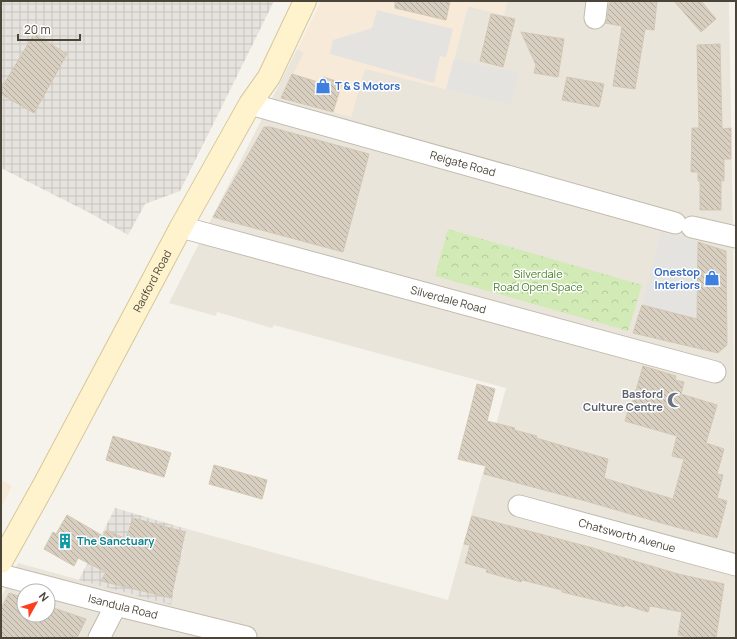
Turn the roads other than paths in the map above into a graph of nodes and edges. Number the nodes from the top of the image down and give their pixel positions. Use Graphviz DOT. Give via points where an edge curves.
graph roads {
  1 [pos="305,1"];
  2 [pos="250,104"];
  3 [pos="181,227"];
  4 [pos="736,237"];
  5 [pos="715,372"];
  6 [pos="519,506"];
  7 [pos="1,562"];
  8 [pos="736,565"];
  9 [pos="1,575"];
  10 [pos="116,605"];
  11 [pos="246,636"];
  12 [pos="99,638"];
  1 -- 2 [label="street, Radford Road" via="269,77"];
  2 -- 3 [label="street, Radford Road"];
  2 -- 4 [label="street, Reigate Road" via="684,225"];
  3 -- 5 [label="street, Silverdale Road"];
  3 -- 7 [label="street, Radford Road"];
  6 -- 8 [label="street, Chatsworth Avenue"];
  9 -- 10 [label="street, Isandula Road"];
  10 -- 11 [label="street, Isandula Road"];
  10 -- 12 [label="street"];
}
